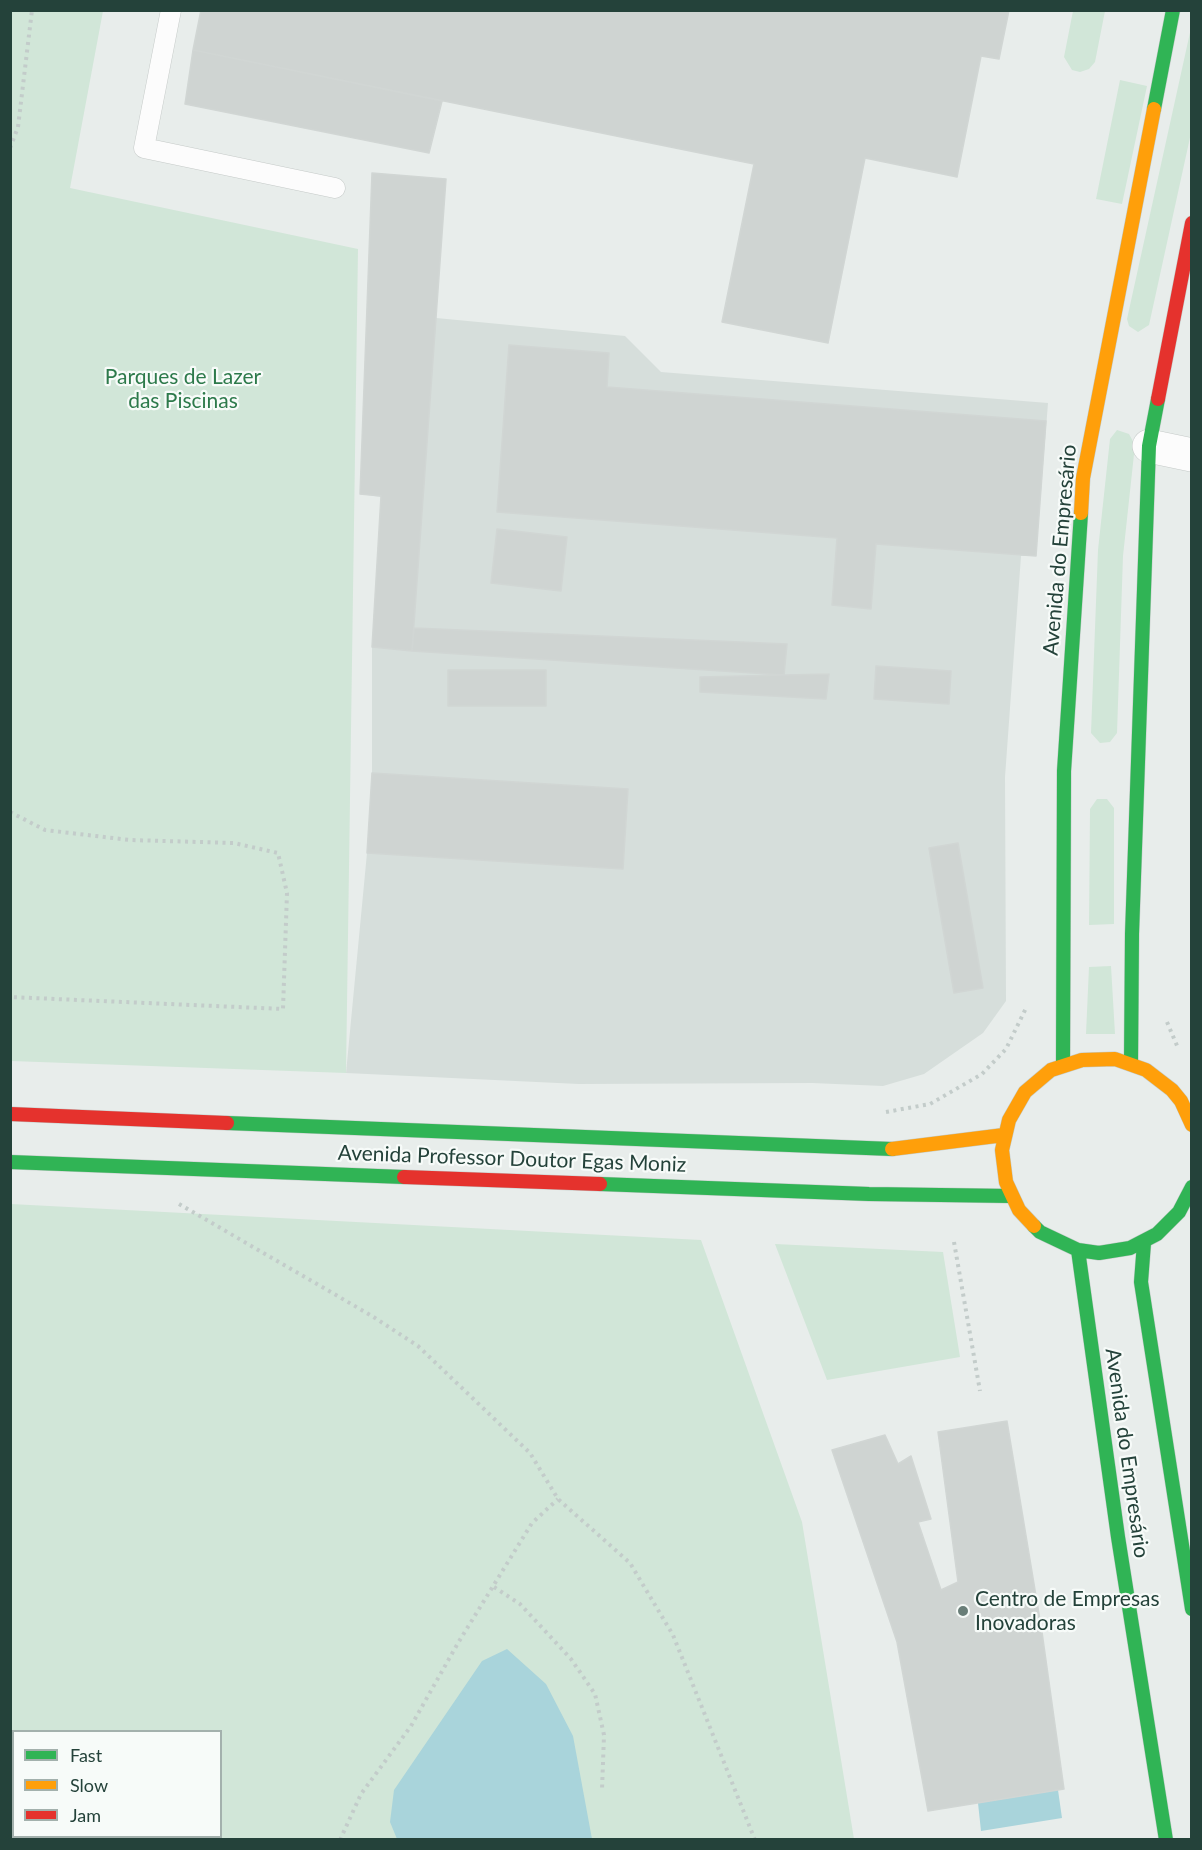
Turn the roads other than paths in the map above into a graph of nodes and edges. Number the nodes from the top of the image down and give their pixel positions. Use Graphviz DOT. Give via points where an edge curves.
graph roads {
  1 [pos="171,10"];
  2 [pos="1173,10"];
  3 [pos="335,188"];
  4 [pos="1191,223"];
  5 [pos="1149,446"];
  6 [pos="1191,455"];
  7 [pos="1131,1063"];
  8 [pos="1063,1065"];
  9 [pos="1188,1109"];
  10 [pos="10,1114"];
  11 [pos="1004,1135"];
  12 [pos="10,1162"];
  13 [pos="1191,1187"];
  14 [pos="1011,1196"];
  15 [pos="1144,1243"];
  16 [pos="1078,1250"];
  17 [pos="1191,1609"];
  18 [pos="1166,1839"];
  1 -- 3 [label="lane" via="144,148"];
  2 -- 8 [label="main road, Avenida do Empresário" via="1083,478 1064,771"];
  4 -- 5 [label="main road"];
  5 -- 6 [label="street"];
  5 -- 7 [label="main road"];
  7 -- 8 [label="main road" via="1115,1059"];
  7 -- 9 [label="main road" via="1172,1090"];
  8 -- 11 [label="main road" via="1025,1092"];
  10 -- 11 [label="main road, Avenida Professor Doutor Egas Moniz" via="891,1149"];
  11 -- 14 [label="main road" via="1002,1150"];
  12 -- 14 [label="main road, Avenida Professor Doutor Egas Moniz"];
  13 -- 15 [label="main road" via="1179,1212"];
  14 -- 16 [label="main road" via="1040,1232"];
  15 -- 16 [label="main road" via="1098,1253"];
  15 -- 17 [label="main road, Avenida do Empresário" via="1141,1282"];
  16 -- 18 [label="main road, Avenida do Empresário"];
}
